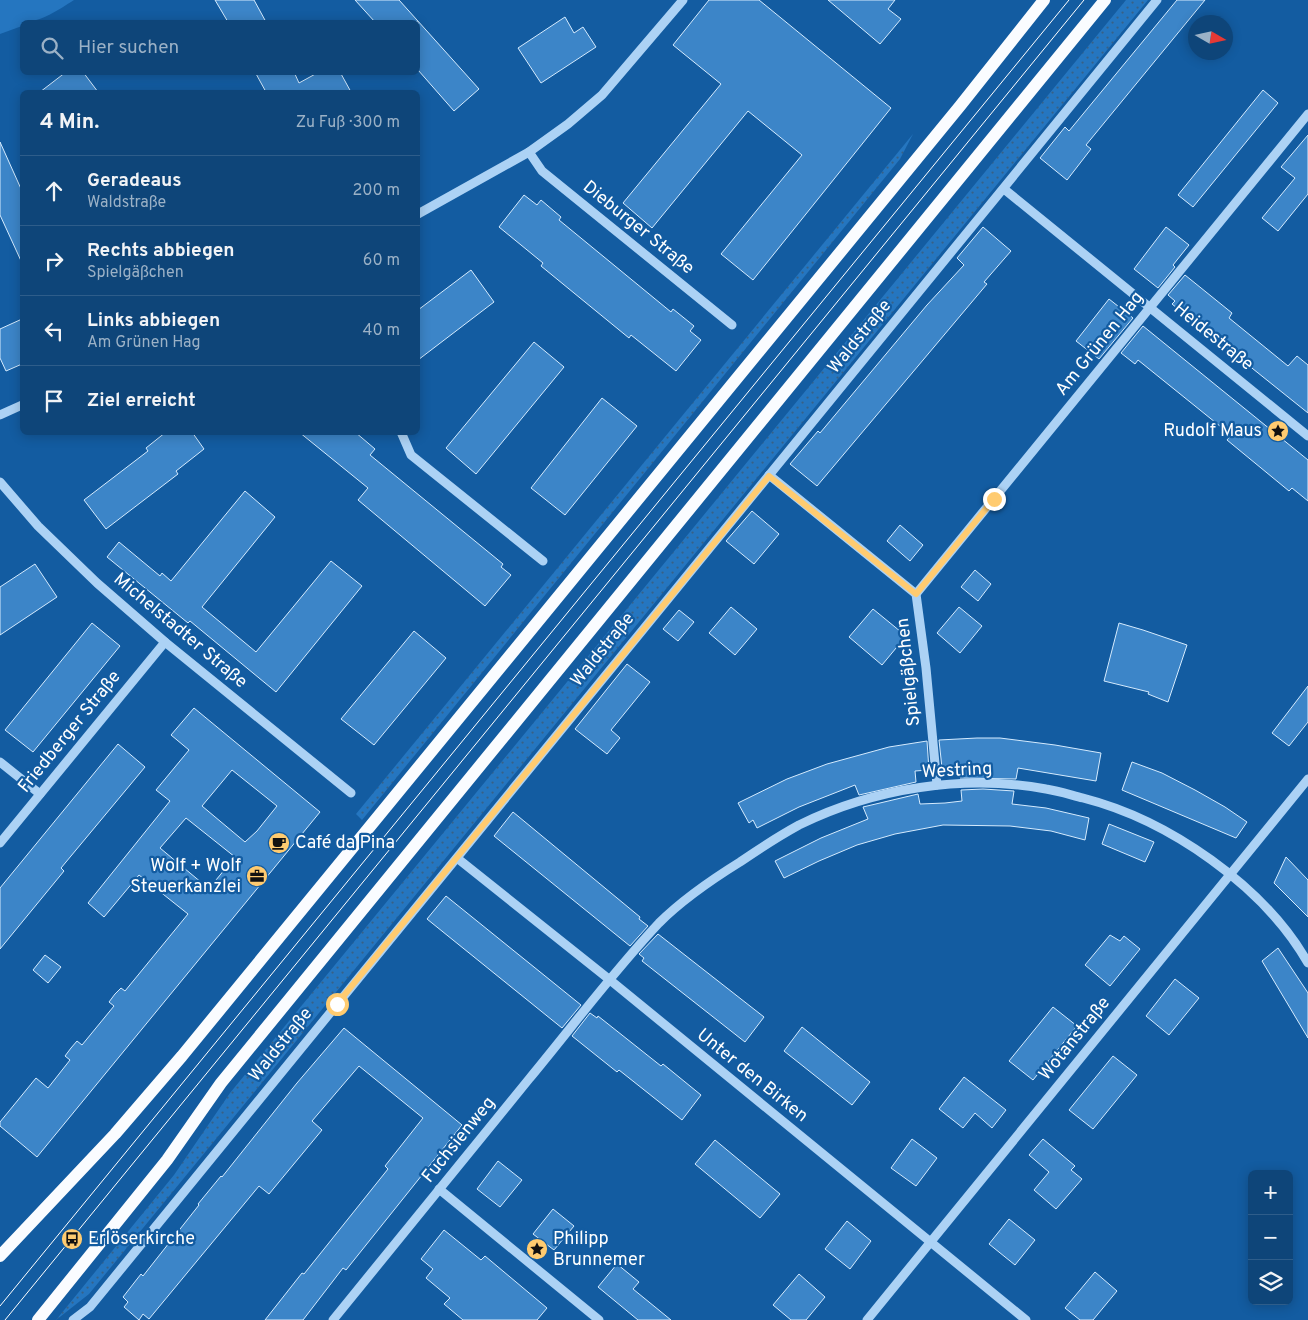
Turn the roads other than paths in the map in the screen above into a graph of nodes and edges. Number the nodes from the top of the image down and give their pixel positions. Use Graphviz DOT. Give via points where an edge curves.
graph roads {
  1 [pos="683,0"];
  2 [pos="1044,0"];
  3 [pos="1106,0"];
  4 [pos="1158,0"];
  5 [pos="1308,114"];
  6 [pos="528,152"];
  7 [pos="1004,188"];
  8 [pos="420,213"];
  9 [pos="1151,307"];
  10 [pos="732,325"];
  11 [pos="20,406"];
  12 [pos="0,415"];
  13 [pos="402,435"];
  14 [pos="1308,436"];
  15 [pos="769,476"];
  16 [pos="0,482"];
  17 [pos="543,561"];
  18 [pos="916,594"];
  19 [pos="165,642"];
  20 [pos="0,762"];
  21 [pos="1308,779"];
  22 [pos="937,785"];
  23 [pos="351,793"];
  24 [pos="40,794"];
  25 [pos="0,843"];
  26 [pos="456,858"];
  27 [pos="1230,874"];
  28 [pos="1308,963"];
  29 [pos="610,980"];
  30 [pos="439,1189"];
  31 [pos="930,1243"];
  32 [pos="0,1256"];
  33 [pos="38,1320"];
  34 [pos="73,1320"];
  35 [pos="333,1320"];
  36 [pos="599,1320"];
  37 [pos="867,1320"];
  38 [pos="1026,1320"];
  1 -- 6 [label="street" via="602,95"];
  2 -- 32 [label="main road" via="182,1056 115,1134"];
  3 -- 33 [label="main road, Waldstraße" via="221,1083 167,1160"];
  4 -- 7 [label="street, Waldstraße"];
  5 -- 9 [label="street, Am Grünen Hag"];
  6 -- 8 [label="street"];
  6 -- 10 [label="street, Dieburger Straße" via="542,172"];
  7 -- 9 [label="street, Heidestraße"];
  7 -- 15 [label="street, Waldstraße"];
  9 -- 14 [label="street, Heidestraße"];
  9 -- 18 [label="street, Am Grünen Hag"];
  11 -- 12 [label="street"];
  13 -- 17 [label="street" via="411,455"];
  15 -- 18 [label="street, Spielgäßchen"];
  15 -- 26 [label="street, Waldstraße"];
  16 -- 19 [label="street, Michelstadter Straße" via="79,566"];
  18 -- 22 [label="street, Spielgäßchen"];
  19 -- 23 [label="street, Michelstadter Straße"];
  19 -- 24 [label="street, Friedberger Straße"];
  20 -- 24 [label="street"];
  21 -- 27 [label="street, Wotanstraße"];
  22 -- 27 [label="street, Westring" via="993,783 1046,789 1099,802 1162,829"];
  22 -- 29 [label="street, Westring" via="883,794 798,826 700,887 661,922"];
  24 -- 25 [label="street, Friedberger Straße"];
  26 -- 29 [label="street, Unter den Birken"];
  26 -- 34 [label="street, Waldstraße" via="96,1300"];
  27 -- 28 [label="street, Westring" via="1269,911"];
  27 -- 31 [label="street, Wotanstraße"];
  29 -- 30 [label="street, Fuchsienweg"];
  29 -- 31 [label="street, Unter den Birken"];
  30 -- 35 [label="street, Fuchsienweg"];
  30 -- 36 [label="street"];
  31 -- 37 [label="street, Wotanstraße"];
  31 -- 38 [label="street, Unter den Birken"];
}
